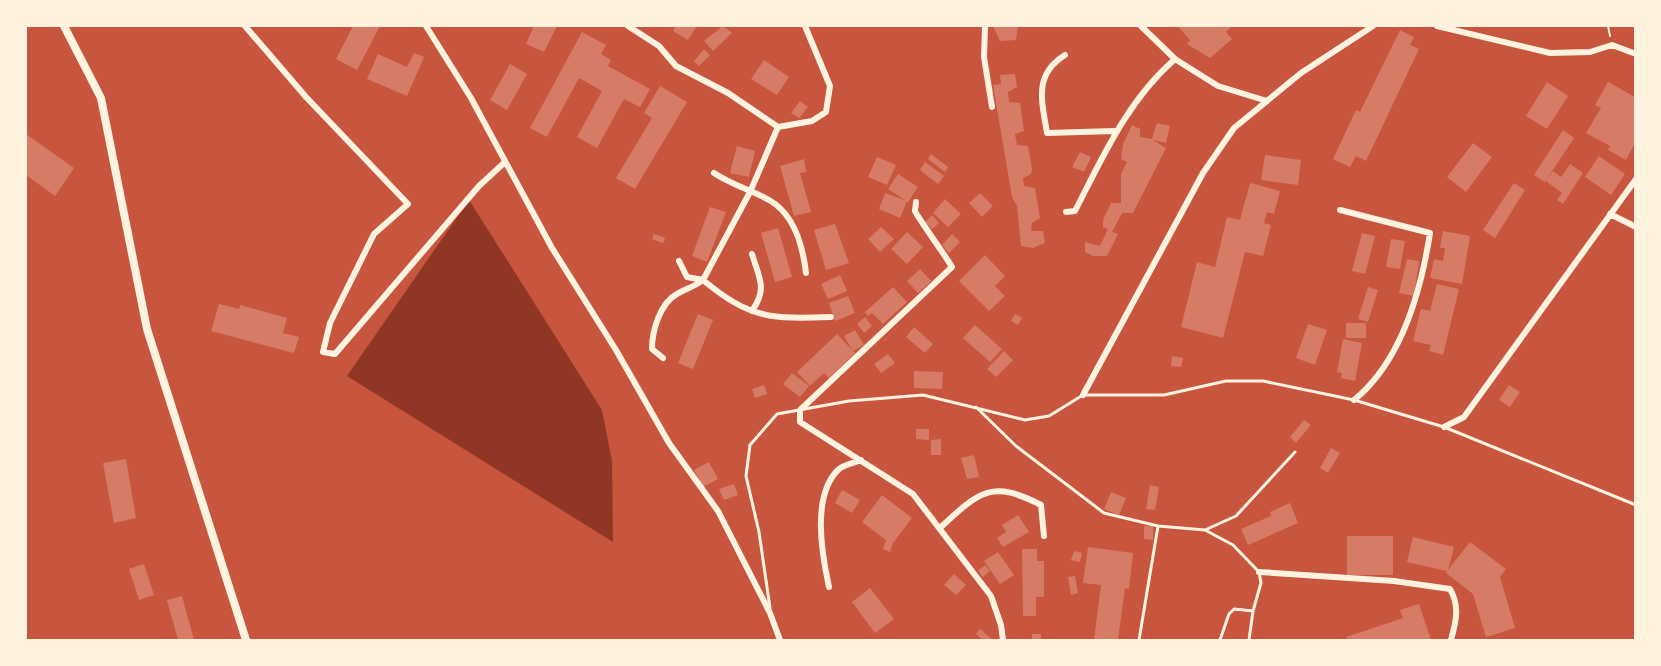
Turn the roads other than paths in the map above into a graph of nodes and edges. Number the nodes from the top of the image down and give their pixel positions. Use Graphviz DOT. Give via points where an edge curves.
graph roads {
  1 [pos="64,26"];
  2 [pos="245,26"];
  3 [pos="426,26"];
  4 [pos="628,26"];
  5 [pos="805,26"];
  6 [pos="985,26"];
  7 [pos="1141,26"];
  8 [pos="1373,26"];
  9 [pos="1437,26"];
  10 [pos="1635,54"];
  11 [pos="1065,55"];
  12 [pos="1175,59"];
  13 [pos="1267,101"];
  14 [pos="992,107"];
  15 [pos="778,127"];
  16 [pos="1115,131"];
  17 [pos="505,162"];
  18 [pos="714,173"];
  19 [pos="1635,179"];
  20 [pos="750,192"];
  21 [pos="916,202"];
  22 [pos="1340,210"];
  23 [pos="1066,212"];
  24 [pos="1610,214"];
  25 [pos="1635,226"];
  26 [pos="752,254"];
  27 [pos="679,261"];
  28 [pos="806,273"];
  29 [pos="703,280"];
  30 [pos="752,311"];
  31 [pos="831,317"];
  32 [pos="663,358"];
  33 [pos="1083,395"];
  34 [pos="1354,400"];
  35 [pos="975,406"];
  36 [pos="800,410"];
  37 [pos="1444,428"];
  38 [pos="1295,452"];
  39 [pos="861,460"];
  40 [pos="1635,505"];
  41 [pos="1158,526"];
  42 [pos="941,527"];
  43 [pos="1205,530"];
  44 [pos="1044,536"];
  45 [pos="1259,572"];
  46 [pos="829,587"];
  47 [pos="1253,610"];
  48 [pos="770,613"];
  49 [pos="246,640"];
  50 [pos="780,640"];
  51 [pos="1003,640"];
  52 [pos="1139,640"];
  53 [pos="1220,640"];
  54 [pos="1249,640"];
  55 [pos="1451,640"];
  1 -- 49 [label="street" via="100,98 147,329"];
  2 -- 17 [label="street" via="408,204 374,234 330,323 322,352 335,354 479,186"];
  3 -- 17 [label="street"];
  4 -- 15 [label="street" via="659,46 676,66 729,93"];
  5 -- 15 [label="street" via="830,86 826,112 812,121"];
  6 -- 14 [label="street" via="984,57"];
  7 -- 12 [label="street"];
  8 -- 13 [label="street" via="1301,73"];
  9 -- 10 [label="street" via="1550,53 1590,52 1612,45"];
  11 -- 16 [label="street" via="1051,63 1041,88 1047,133"];
  12 -- 13 [label="street" via="1218,86"];
  12 -- 16 [label="street" via="1154,76"];
  13 -- 33 [label="street" via="1234,128 1203,173"];
  15 -- 20 [label="street"];
  16 -- 23 [label="street" via="1075,211"];
  17 -- 48 [label="street" via="669,443 718,511"];
  18 -- 20 [label="street"];
  19 -- 24 [label="street"];
  20 -- 28 [label="street" via="771,201 792,223"];
  20 -- 29 [label="street"];
  21 -- 36 [label="street" via="915,212 952,267"];
  22 -- 34 [label="street" via="1430,233 1426,260 1401,338 1369,388"];
  24 -- 25 [label="street"];
  24 -- 37 [label="street" via="1464,417"];
  26 -- 30 [label="street" via="762,290"];
  27 -- 29 [label="street" via="687,277"];
  29 -- 30 [label="street"];
  29 -- 32 [label="street" via="676,294 661,314 652,333 652,349"];
  30 -- 31 [label="street" via="784,318"];
  33 -- 34 [label="lane" via="1164,395 1226,381 1263,381"];
  33 -- 35 [label="lane" via="1049,416 1025,420"];
  34 -- 37 [label="lane"];
  35 -- 36 [label="lane" via="923,395 849,401"];
  35 -- 41 [label="lane" via="1016,446 1104,513"];
  36 -- 39 [label="street" via="800,422"];
  36 -- 48 [label="lane" via="777,414 750,445 746,476 759,532"];
  37 -- 40 [label="lane"];
  38 -- 43 [label="lane" via="1236,516"];
  39 -- 42 [label="street" via="913,494"];
  39 -- 46 [label="street" via="839,468 825,492 820,526"];
  41 -- 43 [label="lane"];
  41 -- 52 [label="lane"];
  42 -- 44 [label="street" via="969,501 994,490 1021,495 1041,505"];
  42 -- 51 [label="street" via="991,596"];
  43 -- 45 [label="lane" via="1233,546"];
  45 -- 47 [label="lane" via="1261,583"];
  45 -- 55 [label="street" via="1394,581 1450,589 1456,600"];
  47 -- 53 [label="lane" via="1234,609"];
  47 -- 54 [label="lane"];
  48 -- 50 [label="street"];
}
